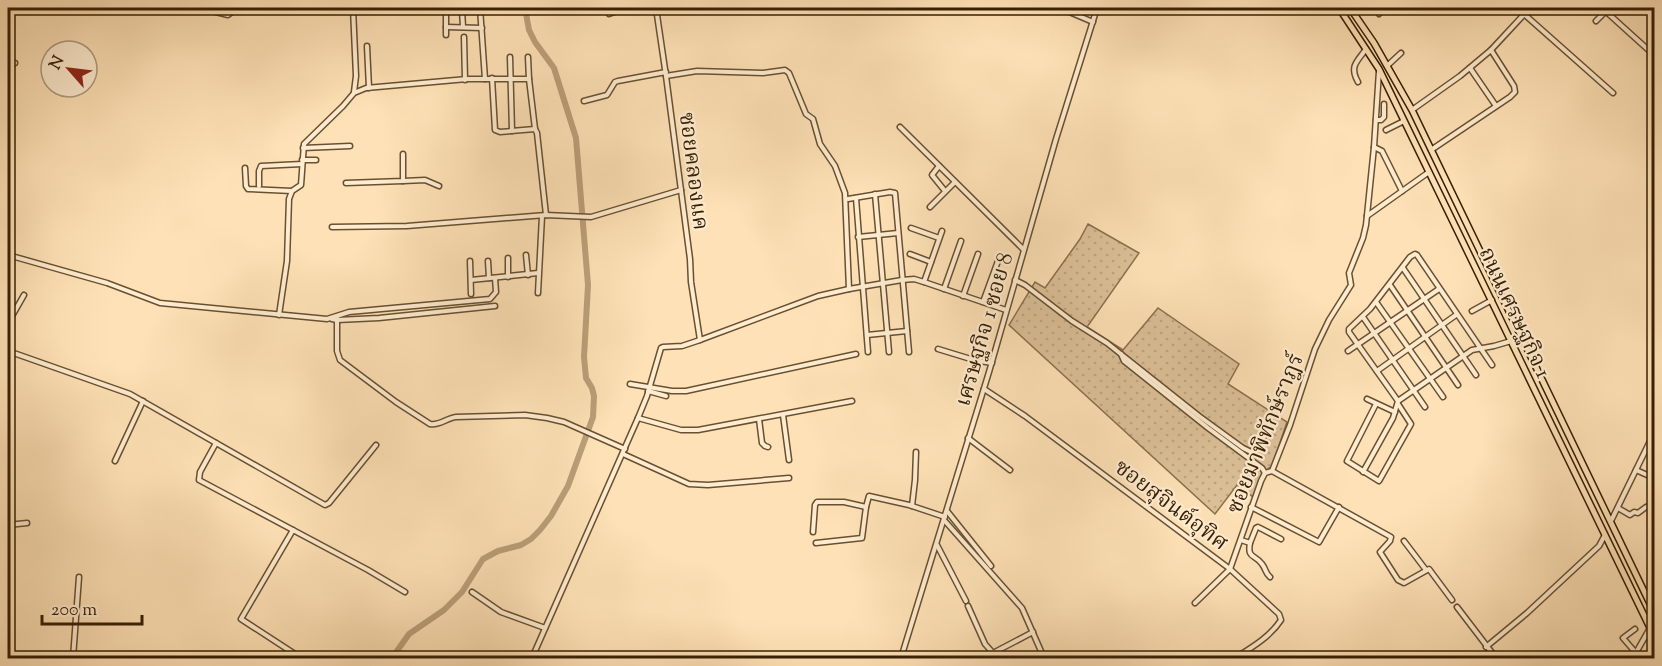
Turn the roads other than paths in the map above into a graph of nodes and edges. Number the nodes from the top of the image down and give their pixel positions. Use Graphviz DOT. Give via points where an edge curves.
graph roads {
  1 [pos="200,8"];
  2 [pos="232,8"];
  3 [pos="353,8"];
  4 [pos="480,8"];
  5 [pos="625,8"];
  6 [pos="656,8"];
  7 [pos="1060,8"];
  8 [pos="1097,8"];
  9 [pos="1339,8"];
  10 [pos="1350,8"];
  11 [pos="1376,8"];
  12 [pos="1530,8"];
  13 [pos="1604,9"];
  14 [pos="462,10"];
  15 [pos="446,13"];
  16 [pos="609,14"];
  17 [pos="1379,14"];
  18 [pos="1524,14"];
  19 [pos="1596,21"];
  20 [pos="1093,22"];
  21 [pos="446,27"];
  22 [pos="463,27"];
  23 [pos="482,28"];
  24 [pos="446,34"];
  25 [pos="464,37"];
  26 [pos="367,46"];
  27 [pos="1367,49"];
  28 [pos="1491,50"];
  29 [pos="1401,53"];
  30 [pos="1654,55"];
  31 [pos="510,57"];
  32 [pos="528,57"];
  33 [pos="8,62"];
  34 [pos="15,63"];
  35 [pos="1387,66"];
  36 [pos="1470,68"];
  37 [pos="1379,69"];
  38 [pos="666,74"];
  39 [pos="492,78"];
  40 [pos="511,78"];
  41 [pos="485,79"];
  42 [pos="529,79"];
  43 [pos="465,80"];
  44 [pos="1358,82"];
  45 [pos="369,88"];
  46 [pos="354,93"];
  47 [pos="1612,93"];
  48 [pos="584,101"];
  49 [pos="1384,104"];
  50 [pos="1496,106"];
  51 [pos="1412,110"];
  52 [pos="1379,120"];
  53 [pos="1405,120"];
  54 [pos="900,127"];
  55 [pos="1386,130"];
  56 [pos="512,131"];
  57 [pos="536,133"];
  58 [pos="351,146"];
  59 [pos="1376,147"];
  60 [pos="303,148"];
  61 [pos="1431,150"];
  62 [pos="403,154"];
  63 [pos="316,160"];
  64 [pos="302,162"];
  65 [pos="939,166"];
  66 [pos="245,168"];
  67 [pos="1430,172"];
  68 [pos="404,181"];
  69 [pos="955,182"];
  70 [pos="346,183"];
  71 [pos="259,186"];
  72 [pos="439,186"];
  73 [pos="681,190"];
  74 [pos="292,191"];
  75 [pos="945,191"];
  76 [pos="1402,191"];
  77 [pos="875,194"];
  78 [pos="855,198"];
  79 [pos="848,199"];
  80 [pos="930,207"];
  81 [pos="1370,214"];
  82 [pos="544,216"];
  83 [pos="332,228"];
  84 [pos="911,228"];
  85 [pos="942,231"];
  86 [pos="898,233"];
  87 [pos="878,235"];
  88 [pos="858,237"];
  89 [pos="939,238"];
  90 [pos="961,241"];
  91 [pos="1023,249"];
  92 [pos="910,254"];
  93 [pos="978,254"];
  94 [pos="8,255"];
  95 [pos="526,255"];
  96 [pos="508,258"];
  97 [pos="470,261"];
  98 [pos="488,261"];
  99 [pos="998,261"];
  100 [pos="931,262"];
  101 [pos="1403,268"];
  102 [pos="538,273"];
  103 [pos="528,274"];
  104 [pos="508,277"];
  105 [pos="492,278"];
  106 [pos="471,280"];
  107 [pos="902,280"];
  108 [pos="1015,280"];
  109 [pos="924,282"];
  110 [pos="882,283"];
  111 [pos="1390,285"];
  112 [pos="862,286"];
  113 [pos="849,288"];
  114 [pos="944,289"];
  115 [pos="1439,289"];
  116 [pos="538,293"];
  117 [pos="471,294"];
  118 [pos="24,295"];
  119 [pos="963,296"];
  120 [pos="1424,299"];
  121 [pos="1492,300"];
  122 [pos="983,302"];
  123 [pos="1376,302"];
  124 [pos="495,306"];
  125 [pos="1006,310"];
  126 [pos="1407,311"];
  127 [pos="1472,311"];
  128 [pos="279,315"];
  129 [pos="1456,315"];
  130 [pos="1363,317"];
  131 [pos="338,319"];
  132 [pos="8,322"];
  133 [pos="1391,322"];
  134 [pos="1442,325"];
  135 [pos="907,331"];
  136 [pos="887,333"];
  137 [pos="1374,333"];
  138 [pos="867,335"];
  139 [pos="1426,337"];
  140 [pos="700,340"];
  141 [pos="1512,341"];
  142 [pos="1358,344"];
  143 [pos="1409,348"];
  144 [pos="1480,348"];
  145 [pos="938,349"];
  146 [pos="8,351"];
  147 [pos="1348,351"];
  148 [pos="868,352"];
  149 [pos="889,352"];
  150 [pos="909,352"];
  151 [pos="1120,353"];
  152 [pos="856,354"];
  153 [pos="1464,356"];
  154 [pos="1393,360"];
  155 [pos="992,363"];
  156 [pos="1492,365"];
  157 [pos="1447,367"];
  158 [pos="1377,371"];
  159 [pos="1476,375"];
  160 [pos="1431,379"];
  161 [pos="630,384"];
  162 [pos="1458,385"];
  163 [pos="1547,388"];
  164 [pos="649,389"];
  165 [pos="984,389"];
  166 [pos="1414,390"];
  167 [pos="1536,393"];
  168 [pos="666,396"];
  169 [pos="1443,397"];
  170 [pos="1367,399"];
  171 [pos="143,401"];
  172 [pos="852,401"];
  173 [pos="1398,402"];
  174 [pos="1376,404"];
  175 [pos="1425,407"];
  176 [pos="1395,412"];
  177 [pos="783,415"];
  178 [pos="638,418"];
  179 [pos="759,419"];
  180 [pos="1654,433"];
  181 [pos="1265,435"];
  182 [pos="968,438"];
  183 [pos="216,443"];
  184 [pos="376,445"];
  185 [pos="768,447"];
  186 [pos="625,449"];
  187 [pos="916,452"];
  188 [pos="623,454"];
  189 [pos="789,460"];
  190 [pos="115,461"];
  191 [pos="1010,470"];
  192 [pos="1636,470"];
  193 [pos="1268,472"];
  194 [pos="1363,472"];
  195 [pos="789,478"];
  196 [pos="1654,478"];
  197 [pos="912,506"];
  198 [pos="866,507"];
  199 [pos="1339,507"];
  200 [pos="1647,507"];
  201 [pos="1254,508"];
  202 [pos="1618,508"];
  203 [pos="946,511"];
  204 [pos="945,518"];
  205 [pos="1611,522"];
  206 [pos="27,523"];
  207 [pos="8,525"];
  208 [pos="293,530"];
  209 [pos="813,531"];
  210 [pos="1605,533"];
  211 [pos="1281,539"];
  212 [pos="1404,541"];
  213 [pos="1245,542"];
  214 [pos="816,543"];
  215 [pos="937,544"];
  216 [pos="991,566"];
  217 [pos="1230,569"];
  218 [pos="1426,570"];
  219 [pos="79,577"];
  220 [pos="1270,577"];
  221 [pos="405,592"];
  222 [pos="472,592"];
  223 [pos="1452,600"];
  224 [pos="1195,603"];
  225 [pos="1457,607"];
  226 [pos="1654,612"];
  227 [pos="1650,627"];
  228 [pos="545,628"];
  229 [pos="1635,629"];
  230 [pos="1033,632"];
  231 [pos="1654,636"];
  232 [pos="1486,647"];
  233 [pos="993,653"];
  234 [pos="1636,653"];
  235 [pos="1491,654"];
  236 [pos="73,658"];
  237 [pos="301,658"];
  238 [pos="532,658"];
  239 [pos="901,658"];
  240 [pos="987,658"];
  241 [pos="1044,658"];
  242 [pos="1235,658"];
  243 [pos="1487,658"];
  244 [pos="1496,658"];
  245 [pos="1633,658"];
  1 -- 2 [label="street" via="228,15"];
  3 -- 46 [label="street"];
  4 -- 23 [label="street"];
  5 -- 16 [label="street"];
  6 -- 38 [label="street, ซอยคลองแค"];
  7 -- 20 [label="street"];
  8 -- 20 [label="street, เศรษฐกิจ 1 ซอย 8"];
  9 -- 27 [label="main road, ถนนเศรษฐกิจ 1"];
  10 -- 35 [label="main road, ถนนเศรษฐกิจ 1"];
  11 -- 17 [label="street"];
  12 -- 18 [label="street"];
  13 -- 19 [label="street"];
  13 -- 30 [label="street"];
  14 -- 22 [label="street"];
  15 -- 21 [label="street"];
  18 -- 28 [label="street"];
  18 -- 47 [label="street"];
  20 -- 91 [label="street, เศรษฐกิจ 1 ซอย 8"];
  21 -- 22 [label="street"];
  21 -- 24 [label="street"];
  22 -- 23 [label="street"];
  23 -- 41 [label="street"];
  25 -- 43 [label="street"];
  26 -- 45 [label="street"];
  27 -- 37 [label="main road, ถนนเศรษฐกิจ 1"];
  27 -- 44 [label="street" via="1354,67"];
  28 -- 36 [label="street"];
  28 -- 50 [label="street" via="1515,89"];
  29 -- 35 [label="street"];
  31 -- 40 [label="street"];
  32 -- 42 [label="street"];
  33 -- 34 [label="street"];
  35 -- 51 [label="main road, ถนนเศรษฐกิจ 1"];
  36 -- 50 [label="street"];
  36 -- 51 [label="street"];
  37 -- 52 [label="street, ซอยมาพิทักษ์ราฎร์"];
  37 -- 53 [label="main road, ถนนเศรษฐกิจ 1"];
  38 -- 48 [label="street" via="618,81 607,94"];
  38 -- 73 [label="street, ซอยคลองแค"];
  38 -- 113 [label="street" via="785,70 789,73 845,193"];
  39 -- 40 [label="street"];
  39 -- 41 [label="street"];
  39 -- 56 [label="street" via="494,128"];
  40 -- 42 [label="street"];
  40 -- 56 [label="street"];
  41 -- 43 [label="street"];
  42 -- 57 [label="street"];
  43 -- 45 [label="street"];
  45 -- 46 [label="street"];
  46 -- 60 [label="street"];
  49 -- 52 [label="street" via="1384,117"];
  50 -- 61 [label="street"];
  51 -- 61 [label="main road, ถนนเศรษฐกิจ 1"];
  52 -- 59 [label="street, ซอยมาพิทักษ์ราฎร์"];
  53 -- 55 [label="street"];
  53 -- 67 [label="main road, ถนนเศรษฐกิจ 1"];
  54 -- 65 [label="street"];
  56 -- 57 [label="street"];
  57 -- 82 [label="street"];
  58 -- 60 [label="street"];
  59 -- 76 [label="street" via="1382,151"];
  59 -- 81 [label="street, ซอยมาพิทักษ์ราฎร์"];
  60 -- 64 [label="street"];
  61 -- 163 [label="main road, ถนนเศรษฐกิจ 1"];
  62 -- 68 [label="street"];
  63 -- 64 [label="street"];
  64 -- 71 [label="street" via="261,166"];
  64 -- 74 [label="street" via="300,185"];
  65 -- 69 [label="street"];
  65 -- 75 [label="street" via="932,175"];
  66 -- 74 [label="street" via="248,189"];
  67 -- 76 [label="street"];
  67 -- 121 [label="main road, ถนนเศรษฐกิจ 1"];
  68 -- 70 [label="street"];
  68 -- 72 [label="street" via="425,180"];
  69 -- 75 [label="street"];
  69 -- 91 [label="street"];
  73 -- 82 [label="street" via="603,214"];
  73 -- 140 [label="street, ซอยคลองแค"];
  74 -- 128 [label="street"];
  75 -- 80 [label="street"];
  76 -- 81 [label="street"];
  77 -- 78 [label="street"];
  77 -- 86 [label="street" via="895,193"];
  77 -- 87 [label="street"];
  78 -- 79 [label="street"];
  78 -- 88 [label="street"];
  81 -- 193 [label="street, ซอยมาพิทักษ์ราฎร์" via="1349,274 1351,285 1315,349 1290,425"];
  82 -- 83 [label="street"];
  82 -- 102 [label="street"];
  84 -- 89 [label="street"];
  85 -- 89 [label="street"];
  86 -- 87 [label="street"];
  86 -- 107 [label="street"];
  87 -- 88 [label="street"];
  87 -- 110 [label="street"];
  88 -- 112 [label="street"];
  89 -- 100 [label="street"];
  90 -- 114 [label="street"];
  91 -- 108 [label="street, เศรษฐกิจ 1 ซอย 8"];
  92 -- 100 [label="street"];
  93 -- 119 [label="street"];
  94 -- 128 [label="street" via="160,303"];
  95 -- 103 [label="street"];
  96 -- 104 [label="street"];
  97 -- 106 [label="street"];
  98 -- 105 [label="street"];
  99 -- 122 [label="street"];
  100 -- 109 [label="street"];
  101 -- 111 [label="street"];
  101 -- 115 [label="street" via="1417,255"];
  101 -- 120 [label="street"];
  102 -- 103 [label="street"];
  102 -- 116 [label="street"];
  103 -- 104 [label="street"];
  104 -- 105 [label="street"];
  105 -- 106 [label="street"];
  105 -- 131 [label="street" via="496,292 490,299 349,312"];
  106 -- 117 [label="street"];
  107 -- 109 [label="street"];
  107 -- 110 [label="street"];
  107 -- 135 [label="street"];
  108 -- 125 [label="street, เศรษฐกิจ 1 ซอย 8"];
  108 -- 151 [label="street"];
  109 -- 114 [label="street"];
  110 -- 112 [label="street"];
  110 -- 136 [label="street"];
  111 -- 123 [label="street"];
  111 -- 126 [label="street"];
  112 -- 113 [label="street"];
  112 -- 138 [label="street"];
  113 -- 140 [label="street"];
  114 -- 119 [label="street"];
  115 -- 120 [label="street"];
  115 -- 129 [label="street"];
  118 -- 132 [label="street"];
  119 -- 122 [label="street"];
  120 -- 126 [label="street"];
  120 -- 134 [label="street"];
  121 -- 127 [label="street"];
  121 -- 141 [label="main road, ถนนเศรษฐกิจ 1"];
  122 -- 125 [label="street"];
  123 -- 130 [label="street"];
  123 -- 133 [label="street"];
  124 -- 131 [label="street" via="378,319"];
  125 -- 155 [label="street, เศรษฐกิจ 1 ซอย 8"];
  126 -- 133 [label="street"];
  126 -- 139 [label="street"];
  128 -- 131 [label="street"];
  129 -- 134 [label="street"];
  129 -- 144 [label="street"];
  130 -- 137 [label="street"];
  130 -- 142 [label="street" via="1349,329"];
  131 -- 186 [label="street" via="340,360 430,424 456,417 525,415 561,421"];
  133 -- 137 [label="street"];
  133 -- 143 [label="street"];
  134 -- 139 [label="street"];
  134 -- 153 [label="street"];
  135 -- 136 [label="street"];
  135 -- 150 [label="street"];
  136 -- 138 [label="street"];
  136 -- 149 [label="street"];
  137 -- 142 [label="street"];
  137 -- 154 [label="street"];
  138 -- 148 [label="street"];
  139 -- 143 [label="street"];
  139 -- 157 [label="street"];
  140 -- 164 [label="street" via="661,348"];
  141 -- 144 [label="street"];
  141 -- 167 [label="main road, ถนนเศรษฐกิจ 1"];
  142 -- 147 [label="street"];
  142 -- 158 [label="street"];
  143 -- 154 [label="street"];
  143 -- 160 [label="street"];
  144 -- 153 [label="street"];
  144 -- 156 [label="street"];
  145 -- 155 [label="street"];
  146 -- 171 [label="street"];
  151 -- 181 [label="street" via="1243,448 1251,452"];
  151 -- 193 [label="street" via="1124,361"];
  152 -- 164 [label="street" via="686,391"];
  153 -- 157 [label="street"];
  153 -- 159 [label="street"];
  154 -- 158 [label="street"];
  154 -- 166 [label="street"];
  155 -- 165 [label="street, เศรษฐกิจ 1 ซอย 8"];
  157 -- 160 [label="street"];
  157 -- 162 [label="street"];
  158 -- 173 [label="street"];
  160 -- 166 [label="street"];
  160 -- 169 [label="street"];
  161 -- 164 [label="street"];
  163 -- 167 [label="main road"];
  163 -- 205 [label="main road, ถนนเศรษฐกิจ 1"];
  164 -- 168 [label="street"];
  164 -- 178 [label="street"];
  165 -- 182 [label="street, เศรษฐกิจ 1 ซอย 8"];
  165 -- 217 [label="street, ซอยสุจินต์อุทิศ"];
  166 -- 173 [label="street"];
  166 -- 175 [label="street"];
  167 -- 210 [label="main road, ถนนเศรษฐกิจ 1"];
  170 -- 174 [label="street"];
  171 -- 183 [label="street"];
  171 -- 190 [label="street"];
  172 -- 177 [label="street"];
  173 -- 176 [label="street"];
  173 -- 194 [label="street" via="1411,424 1379,481"];
  174 -- 176 [label="street"];
  174 -- 194 [label="street" via="1347,459"];
  176 -- 194 [label="street"];
  177 -- 179 [label="street"];
  177 -- 189 [label="street"];
  178 -- 179 [label="street" via="681,430"];
  178 -- 186 [label="street"];
  179 -- 185 [label="street" via="762,443"];
  180 -- 192 [label="street"];
  182 -- 191 [label="street"];
  182 -- 203 [label="street, เศรษฐกิจ 1 ซอย 8"];
  183 -- 184 [label="street" via="327,505"];
  183 -- 208 [label="street" via="199,480"];
  186 -- 188 [label="street"];
  187 -- 197 [label="street"];
  188 -- 195 [label="street" via="695,485"];
  188 -- 228 [label="street"];
  192 -- 196 [label="street"];
  192 -- 202 [label="street"];
  193 -- 199 [label="street"];
  193 -- 201 [label="street, ซอยมาพิทักษ์ราฎร์"];
  197 -- 198 [label="street" via="872,496"];
  197 -- 204 [label="street"];
  198 -- 209 [label="street" via="844,501 817,502"];
  198 -- 214 [label="street" via="862,538"];
  199 -- 201 [label="street" via="1319,542"];
  199 -- 218 [label="street" via="1391,537 1380,552 1398,580 1404,583"];
  200 -- 202 [label="street" via="1630,514"];
  201 -- 213 [label="street, ซอยมาพิทักษ์ราฎร์"];
  202 -- 205 [label="street"];
  203 -- 204 [label="street, เศรษฐกิจ 1 ซอย 8"];
  203 -- 216 [label="street"];
  204 -- 215 [label="street, เศรษฐกิจ 1 ซอย 8"];
  204 -- 230 [label="street" via="1022,608"];
  205 -- 226 [label="main road, ถนนเศรษฐกิจ 1"];
  206 -- 207 [label="street"];
  208 -- 221 [label="street"];
  208 -- 237 [label="street" via="241,619"];
  210 -- 227 [label="main road, ถนนเศรษฐกิจ 1"];
  210 -- 232 [label="street" via="1599,546"];
  211 -- 213 [label="street" via="1258,527"];
  212 -- 218 [label="street"];
  213 -- 217 [label="street, ซอยมาพิทักษ์ราฎร์"];
  213 -- 220 [label="street" via="1249,554 1263,564"];
  215 -- 233 [label="street" via="985,644"];
  215 -- 239 [label="street, เศรษฐกิจ 1 ซอย 8"];
  217 -- 224 [label="street"];
  217 -- 242 [label="street, ซอยสุจินต์อุทิศ" via="1281,617 1268,635"];
  218 -- 223 [label="street" via="1431,570"];
  219 -- 236 [label="street"];
  222 -- 228 [label="street" via="501,612"];
  225 -- 232 [label="street"];
  227 -- 231 [label="main road, ถนนเศรษฐกิจ 1"];
  227 -- 234 [label="street"];
  228 -- 238 [label="street"];
  229 -- 234 [label="street" via="1623,638"];
  230 -- 233 [label="street"];
  230 -- 241 [label="street"];
  232 -- 235 [label="street"];
  233 -- 240 [label="street"];
  234 -- 245 [label="street"];
  235 -- 243 [label="street"];
  235 -- 244 [label="street"];
}
